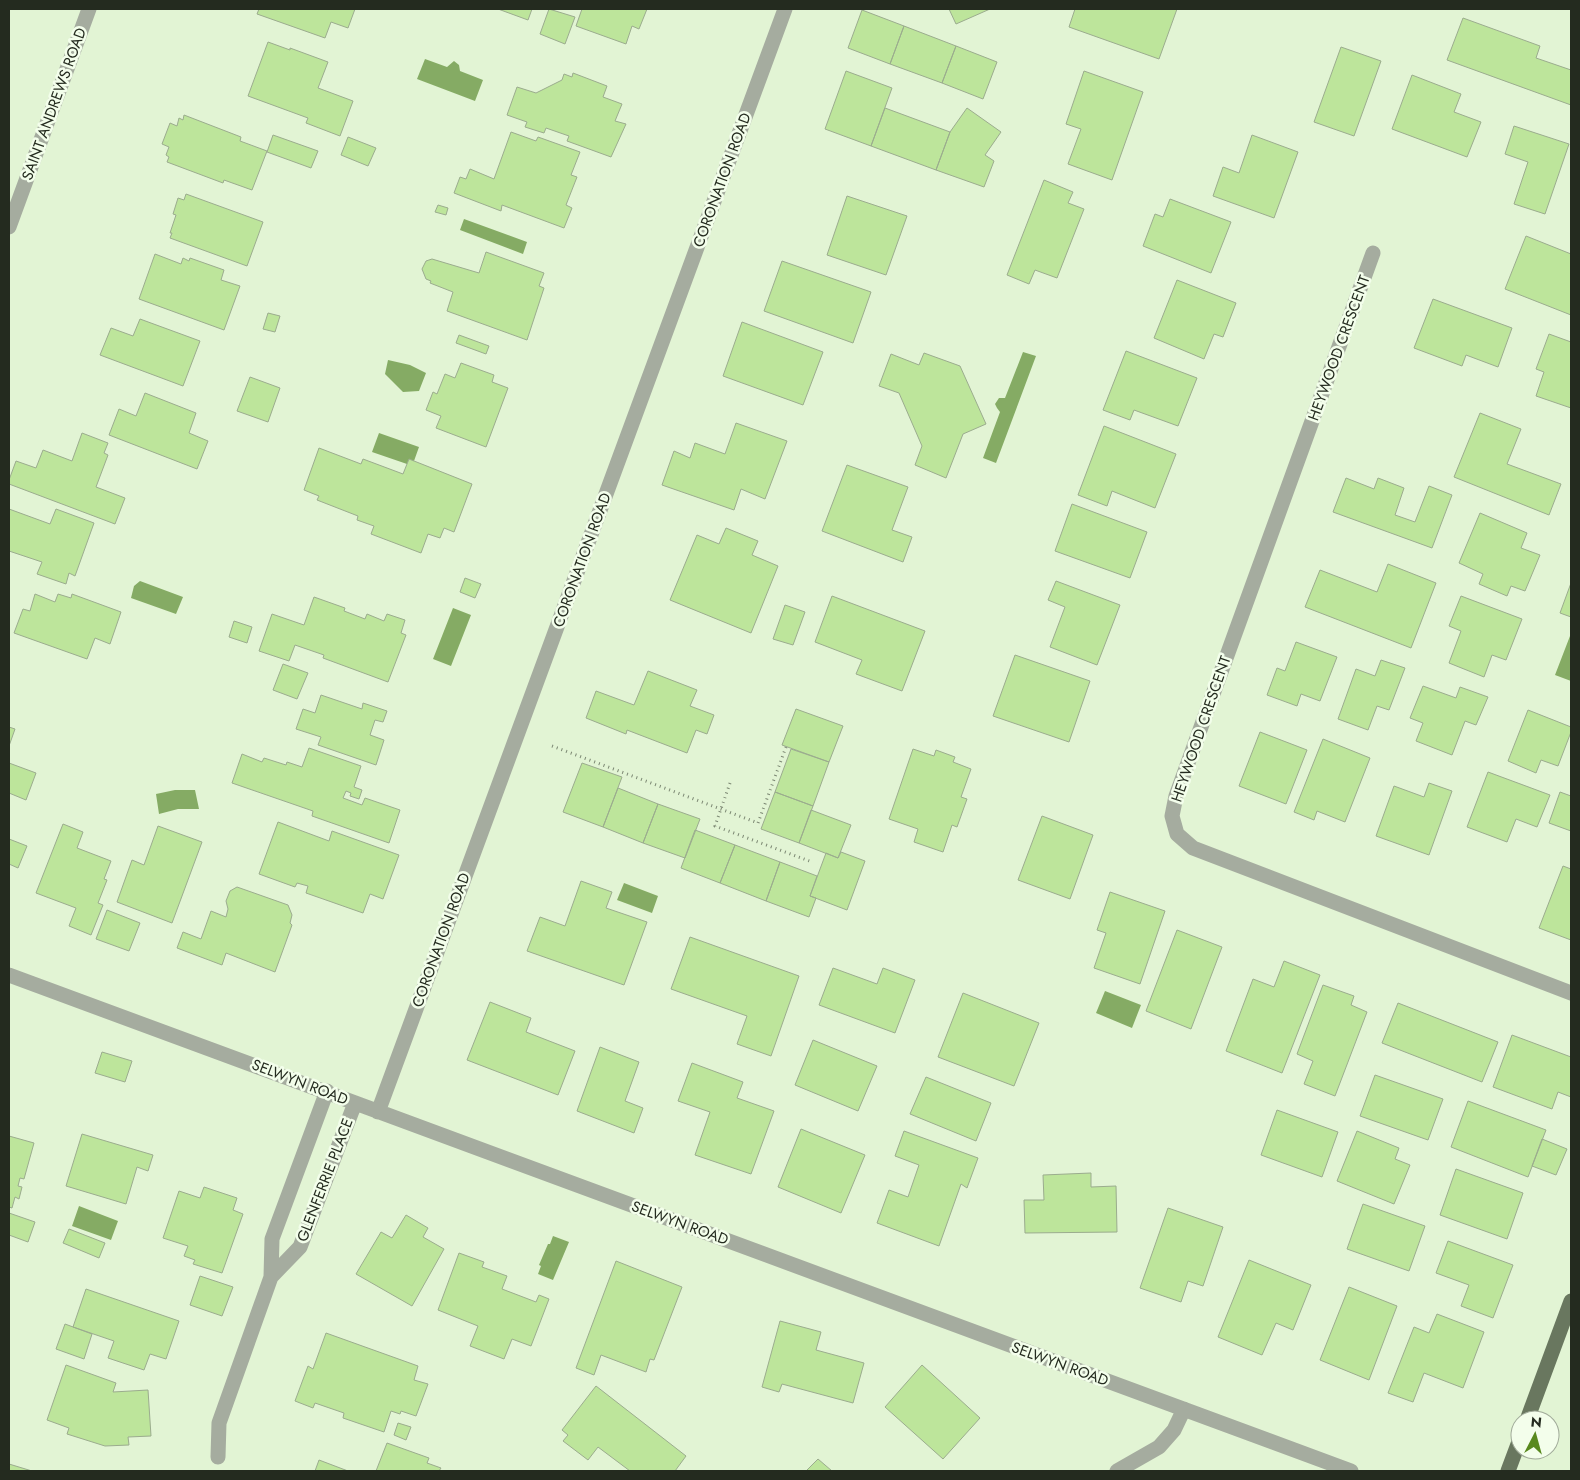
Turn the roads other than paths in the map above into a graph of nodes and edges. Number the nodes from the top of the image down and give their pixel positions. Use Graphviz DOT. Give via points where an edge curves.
graph roads {
  1 [pos="89,9"];
  2 [pos="785,9"];
  3 [pos="9,227"];
  4 [pos="1374,253"];
  5 [pos="9,975"];
  6 [pos="1571,993"];
  7 [pos="327,1091"];
  8 [pos="355,1103"];
  9 [pos="378,1112"];
  10 [pos="271,1277"];
  11 [pos="1571,1301"];
  12 [pos="1184,1409"];
  13 [pos="1531,1410"];
  14 [pos="218,1457"];
  15 [pos="1117,1471"];
  16 [pos="1351,1471"];
  1 -- 3 [label="street, SAINT ANDREWS ROAD"];
  2 -- 9 [label="street, CORONATION ROAD"];
  4 -- 6 [label="street, HEYWOOD CRESCENT" via="1176,796 1172,816 1177,834 1193,848"];
  5 -- 7 [label="street, SELWYN ROAD"];
  7 -- 8 [label="street, SELWYN ROAD"];
  7 -- 10 [label="street, GLENFERRIE PLACE" via="272,1239"];
  8 -- 9 [label="street, SELWYN ROAD"];
  8 -- 10 [label="street, GLENFERRIE PLACE" via="300,1246"];
  9 -- 12 [label="street, SELWYN ROAD"];
  10 -- 14 [label="street, GLENFERRIE PLACE" via="219,1422"];
  11 -- 13 [label="main road"];
  12 -- 15 [label="street" via="1174,1430 1159,1447"];
  12 -- 16 [label="street, SELWYN ROAD"];
}
